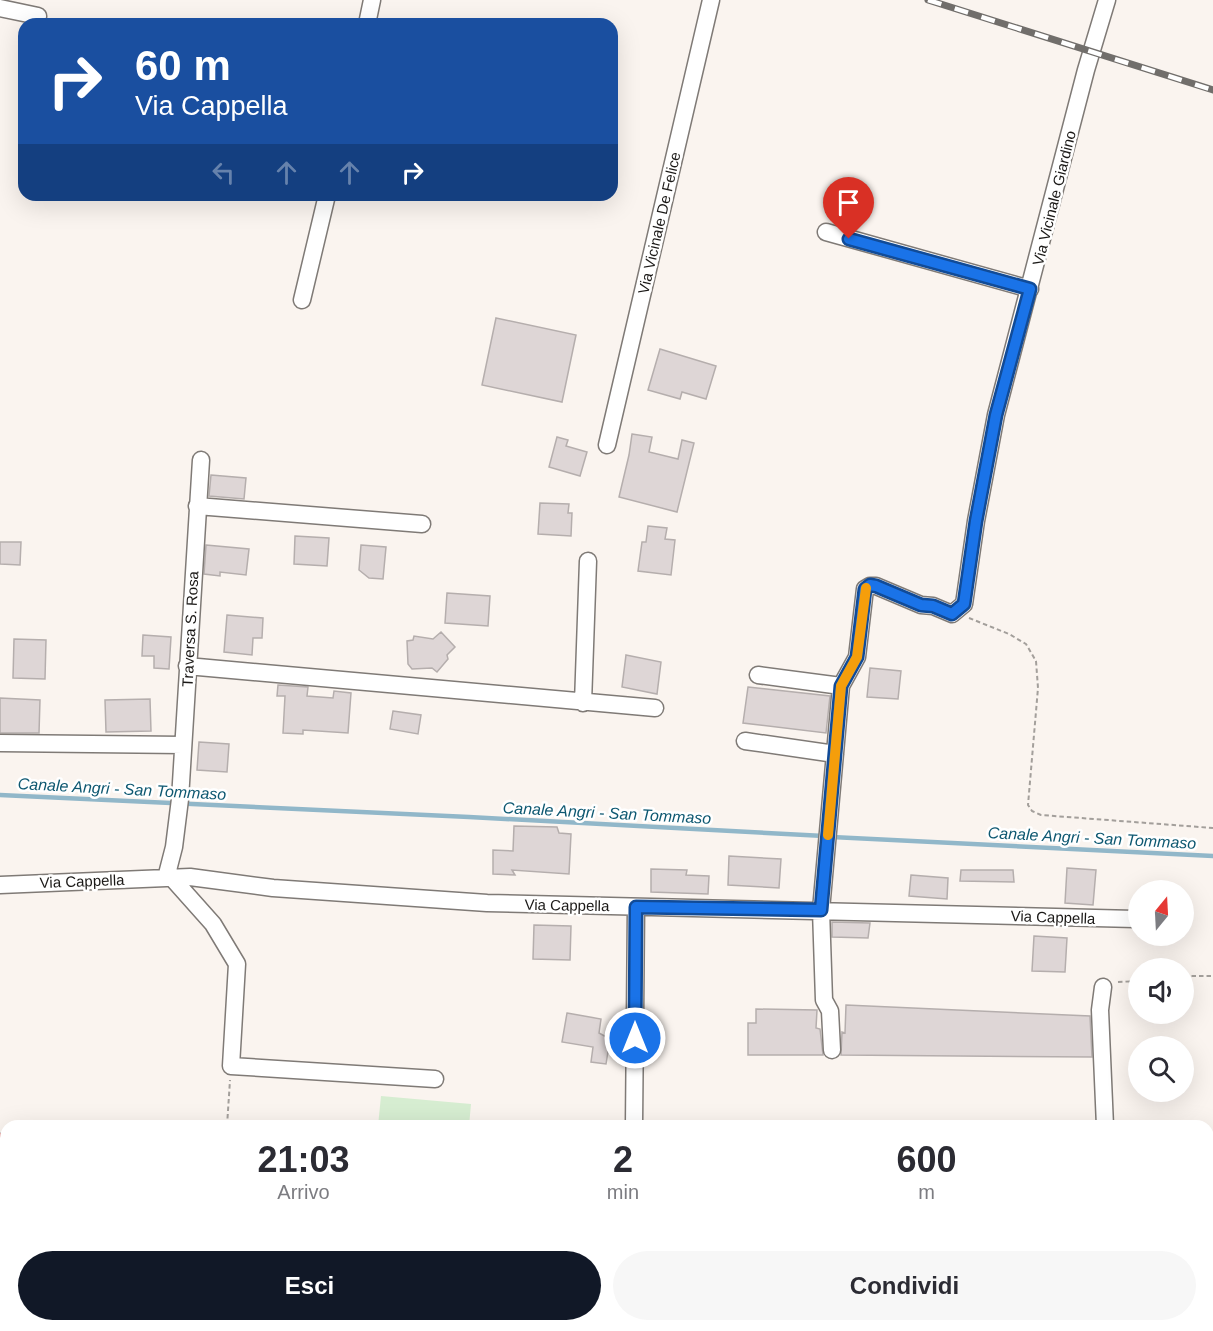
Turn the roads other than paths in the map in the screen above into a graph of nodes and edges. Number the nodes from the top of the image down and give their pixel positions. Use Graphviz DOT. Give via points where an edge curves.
graph roads {
  1 [pos="372,0"];
  2 [pos="711,0"];
  3 [pos="1107,0"];
  4 [pos="0,8"];
  5 [pos="38,16"];
  6 [pos="368,18"];
  7 [pos="326,201"];
  8 [pos="826,232"];
  9 [pos="1030,289"];
  10 [pos="302,300"];
  11 [pos="607,445"];
  12 [pos="201,460"];
  13 [pos="197,506"];
  14 [pos="422,524"];
  15 [pos="588,561"];
  16 [pos="187,666"];
  17 [pos="758,675"];
  18 [pos="841,686"];
  19 [pos="583,703"];
  20 [pos="655,708"];
  21 [pos="745,741"];
  22 [pos="0,742"];
  23 [pos="183,745"];
  24 [pos="835,754"];
  25 [pos="169,878"];
  26 [pos="0,885"];
  27 [pos="636,907"];
  28 [pos="821,910"];
  29 [pos="1128,919"];
  30 [pos="1103,987"];
  31 [pos="832,1050"];
  32 [pos="435,1079"];
  33 [pos="634,1120"];
  34 [pos="1105,1120"];
  1 -- 6 [label="street"];
  2 -- 11 [label="street, Via Vicinale De Felice"];
  3 -- 9 [label="street, Via Vicinale Giardino"];
  4 -- 5 [label="street"];
  7 -- 10 [label="street"];
  8 -- 9 [label="street"];
  9 -- 18 [label="street, Via Vicinale Giardino" via="996,415 962,609 952,614 870,585 865,589 857,657"];
  12 -- 13 [label="street, Traversa S. Rosa"];
  13 -- 14 [label="street"];
  13 -- 16 [label="street, Traversa S. Rosa"];
  15 -- 19 [label="street"];
  16 -- 19 [label="street"];
  16 -- 23 [label="street, Traversa S. Rosa"];
  17 -- 18 [label="street"];
  18 -- 24 [label="street"];
  19 -- 20 [label="street"];
  21 -- 24 [label="street"];
  22 -- 23 [label="street"];
  23 -- 25 [label="street, Traversa S. Rosa"];
  24 -- 28 [label="street"];
  25 -- 26 [label="street, Via Cappella"];
  25 -- 27 [label="street, Via Cappella" via="487,903"];
  25 -- 32 [label="street" via="213,924 237,964 231,1066"];
  27 -- 28 [label="street, Via Cappella"];
  27 -- 33 [label="street"];
  28 -- 29 [label="street, Via Cappella"];
  28 -- 31 [label="street" via="824,1000 830,1011"];
  30 -- 34 [label="street" via="1100,1010"];
}
